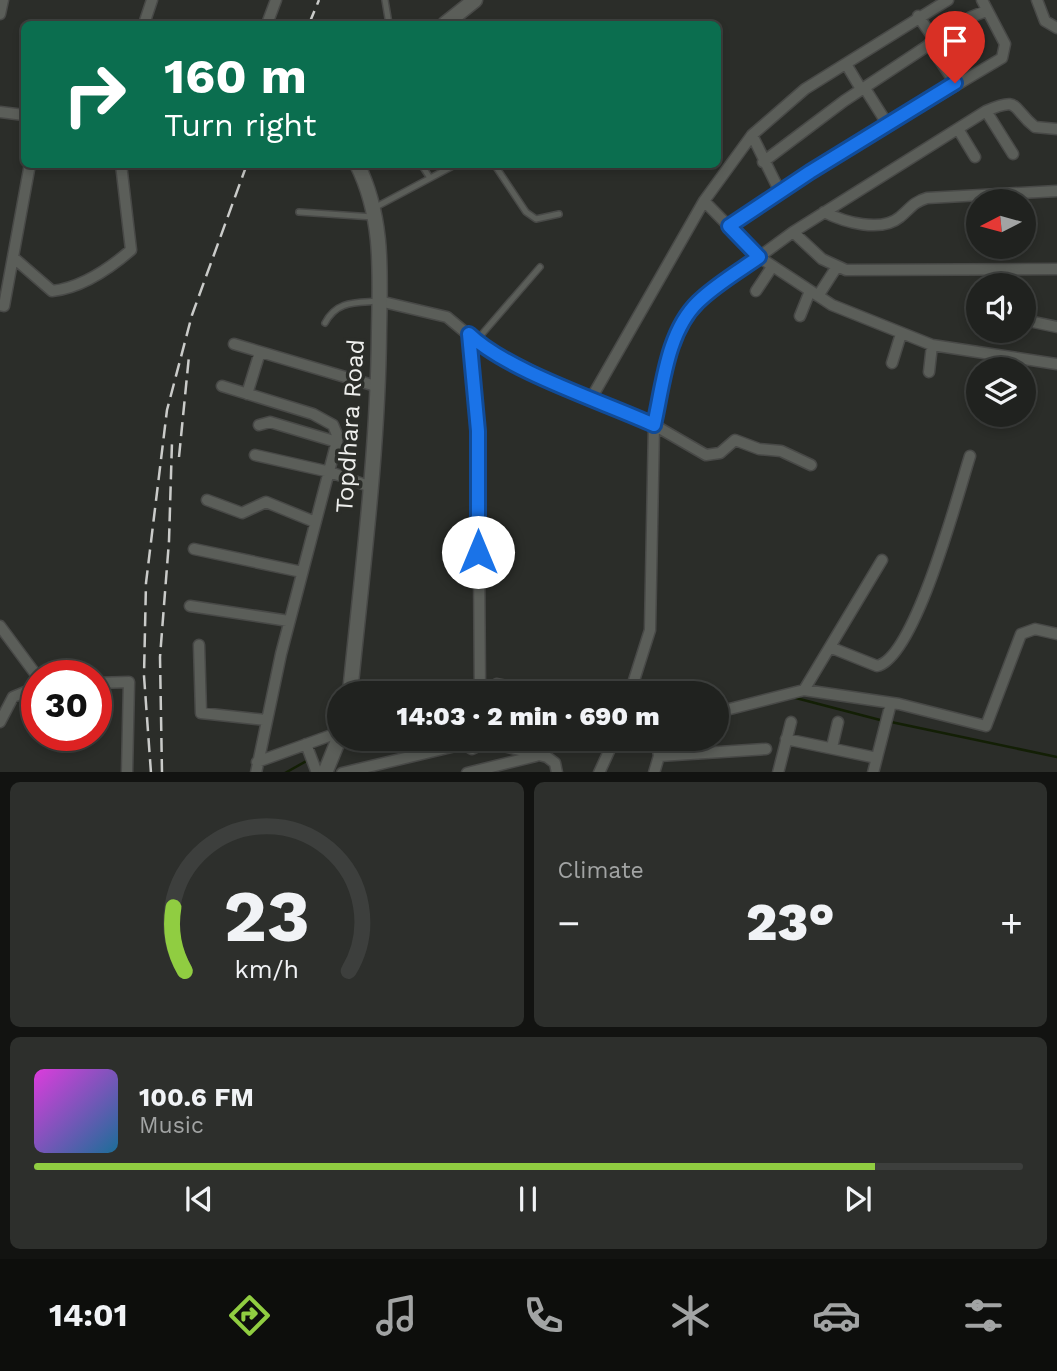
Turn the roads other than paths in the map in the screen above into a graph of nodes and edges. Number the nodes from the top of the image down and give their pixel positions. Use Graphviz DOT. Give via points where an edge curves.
graph roads {
  1 [pos="3,0"];
  2 [pos="152,0"];
  3 [pos="276,0"];
  4 [pos="386,0"];
  5 [pos="475,0"];
  6 [pos="948,0"];
  7 [pos="982,0"];
  8 [pos="1037,0"];
  9 [pos="986,12"];
  10 [pos="0,13"];
  11 [pos="918,16"];
  12 [pos="145,21"];
  13 [pos="268,21"];
  14 [pos="389,21"];
  15 [pos="449,21"];
  16 [pos="1057,28"];
  17 [pos="932,42"];
  18 [pos="846,64"];
  19 [pos="955,83"];
  20 [pos="863,88"];
  21 [pos="986,111"];
  22 [pos="0,112"];
  23 [pos="21,115"];
  24 [pos="888,125"];
  25 [pos="958,129"];
  26 [pos="1057,129"];
  27 [pos="752,135"];
  28 [pos="1013,154"];
  29 [pos="975,157"];
  30 [pos="763,162"];
  31 [pos="29,168"];
  32 [pos="121,168"];
  33 [pos="359,168"];
  34 [pos="424,168"];
  35 [pos="449,168"];
  36 [pos="497,168"];
  37 [pos="430,178"];
  38 [pos="1057,191"];
  39 [pos="780,192"];
  40 [pos="704,201"];
  41 [pos="299,212"];
  42 [pos="824,212"];
  43 [pos="375,213"];
  44 [pos="559,214"];
  45 [pos="729,226"];
  46 [pos="793,232"];
  47 [pos="759,257"];
  48 [pos="14,258"];
  49 [pos="540,267"];
  50 [pos="772,267"];
  51 [pos="836,268"];
  52 [pos="1057,269"];
  53 [pos="756,291"];
  54 [pos="814,293"];
  55 [pos="379,302"];
  56 [pos="0,305"];
  57 [pos="800,316"];
  58 [pos="325,323"];
  59 [pos="1036,323"];
  60 [pos="1057,327"];
  61 [pos="901,334"];
  62 [pos="473,338"];
  63 [pos="234,344"];
  64 [pos="932,345"];
  65 [pos="260,352"];
  66 [pos="892,363"];
  67 [pos="1057,365"];
  68 [pos="929,372"];
  69 [pos="222,386"];
  70 [pos="379,387"];
  71 [pos="247,394"];
  72 [pos="592,397"];
  73 [pos="259,425"];
  74 [pos="654,425"];
  75 [pos="337,442"];
  76 [pos="256,455"];
  77 [pos="970,456"];
  78 [pos="811,465"];
  79 [pos="330,472"];
  80 [pos="371,487"];
  81 [pos="207,500"];
  82 [pos="315,522"];
  83 [pos="194,550"];
  84 [pos="883,559"];
  85 [pos="302,572"];
  86 [pos="190,606"];
  87 [pos="289,621"];
  88 [pos="0,626"];
  89 [pos="1057,634"];
  90 [pos="199,645"];
  91 [pos="832,648"];
  92 [pos="25,660"];
  93 [pos="351,681"];
  94 [pos="480,681"];
  95 [pos="634,681"];
  96 [pos="112,683"];
  97 [pos="804,690"];
  98 [pos="21,694"];
  99 [pos="891,703"];
  100 [pos="729,709"];
  101 [pos="267,720"];
  102 [pos="0,722"];
  103 [pos="791,722"];
  104 [pos="838,722"];
  105 [pos="786,739"];
  106 [pos="327,740"];
  107 [pos="832,747"];
  108 [pos="308,749"];
  109 [pos="766,749"];
  110 [pos="330,751"];
  111 [pos="425,751"];
  112 [pos="481,751"];
  113 [pos="521,751"];
  114 [pos="609,751"];
  115 [pos="658,751"];
  116 [pos="539,755"];
  117 [pos="659,756"];
  118 [pos="877,758"];
  119 [pos="256,767"];
  120 [pos="486,770"];
  121 [pos="319,771"];
  122 [pos="127,772"];
  123 [pos="342,772"];
  124 [pos="467,772"];
  125 [pos="557,772"];
  126 [pos="599,772"];
  127 [pos="654,772"];
  128 [pos="778,772"];
  129 [pos="873,772"];
  1 -- 10 [label="street"];
  2 -- 12 [label="street"];
  3 -- 13 [label="street"];
  4 -- 14 [label="lane"];
  5 -- 15 [label="street"];
  6 -- 11 [label="street"];
  7 -- 9 [label="street"];
  8 -- 16 [label="street" via="1045,21"];
  9 -- 17 [label="street"];
  9 -- 19 [label="street" via="1005,53"];
  11 -- 17 [label="street"];
  11 -- 18 [label="street"];
  17 -- 19 [label="street"];
  17 -- 20 [label="street"];
  18 -- 20 [label="street"];
  18 -- 27 [label="street" via="805,89"];
  19 -- 24 [label="street"];
  20 -- 24 [label="street"];
  20 -- 30 [label="street"];
  21 -- 25 [label="street"];
  21 -- 26 [label="street" via="1014,104 1035,127"];
  21 -- 28 [label="street"];
  22 -- 23 [label="street"];
  24 -- 39 [label="street"];
  25 -- 29 [label="street"];
  25 -- 42 [label="street"];
  27 -- 30 [label="street"];
  27 -- 40 [label="street"];
  30 -- 39 [label="street"];
  31 -- 48 [label="street"];
  32 -- 48 [label="street" via="131,250 116,263 71,289 52,291"];
  33 -- 43 [label="street, Topdhara Road"];
  34 -- 37 [label="lane"];
  35 -- 37 [label="lane"];
  36 -- 44 [label="lane" via="526,212 536,219"];
  37 -- 43 [label="lane"];
  38 -- 42 [label="street" via="927,198 912,204 898,219 877,223 843,221"];
  39 -- 45 [label="street"];
  40 -- 45 [label="street"];
  40 -- 72 [label="street"];
  41 -- 43 [label="lane"];
  42 -- 46 [label="street"];
  43 -- 55 [label="street, Topdhara Road"];
  45 -- 47 [label="street"];
  46 -- 47 [label="street"];
  46 -- 51 [label="street"];
  47 -- 50 [label="street"];
  47 -- 74 [label="street" via="696,303 683,323 671,351"];
  48 -- 56 [label="street" via="4,306"];
  49 -- 62 [label="lane"];
  50 -- 53 [label="street"];
  50 -- 54 [label="street"];
  51 -- 52 [label="street" via="881,272"];
  51 -- 54 [label="street"];
  54 -- 57 [label="street"];
  54 -- 61 [label="street"];
  55 -- 58 [label="lane" via="335,307"];
  55 -- 62 [label="street" via="447,317"];
  55 -- 70 [label="street, Topdhara Road"];
  59 -- 60 [label="street"];
  61 -- 64 [label="street"];
  61 -- 66 [label="street"];
  62 -- 72 [label="street" via="526,369"];
  62 -- 94 [label="street"];
  63 -- 65 [label="street"];
  64 -- 67 [label="street"];
  64 -- 68 [label="street"];
  65 -- 70 [label="street"];
  65 -- 71 [label="street"];
  69 -- 71 [label="street"];
  70 -- 80 [label="street, Topdhara Road"];
  71 -- 75 [label="street" via="313,414 337,429"];
  72 -- 74 [label="street"];
  73 -- 75 [label="street" via="270,422"];
  74 -- 78 [label="street" via="710,456 735,440 781,451"];
  74 -- 95 [label="street" via="650,630"];
  75 -- 79 [label="street"];
  76 -- 79 [label="street"];
  77 -- 91 [label="street" via="923,602 890,661 877,666"];
  79 -- 80 [label="street"];
  79 -- 82 [label="street"];
  80 -- 93 [label="street, Topdhara Road"];
  81 -- 82 [label="street" via="242,513 266,502"];
  82 -- 85 [label="street"];
  83 -- 85 [label="street"];
  84 -- 91 [label="street"];
  85 -- 87 [label="street"];
  86 -- 87 [label="street"];
  87 -- 101 [label="street"];
  88 -- 92 [label="street"];
  89 -- 99 [label="street" via="1035,629 1021,635 986,726"];
  90 -- 101 [label="street" via="201,713"];
  91 -- 97 [label="street"];
  96 -- 122 [label="street" via="129,682"];
  97 -- 99 [label="street"];
  97 -- 100 [label="street"];
  98 -- 102 [label="street" via="13,697"];
  99 -- 118 [label="street"];
  101 -- 119 [label="street"];
  103 -- 105 [label="street"];
  104 -- 107 [label="street"];
  105 -- 107 [label="street"];
  105 -- 128 [label="street"];
  106 -- 108 [label="street"];
  107 -- 118 [label="street"];
  108 -- 119 [label="street"];
  108 -- 121 [label="street"];
  109 -- 117 [label="street"];
  110 -- 121 [label="street"];
  111 -- 123 [label="street"];
  112 -- 120 [label="street"];
  113 -- 116 [label="street"];
  114 -- 126 [label="street"];
  115 -- 117 [label="street"];
  116 -- 120 [label="street"];
  116 -- 125 [label="street" via="555,763"];
  117 -- 127 [label="street"];
  118 -- 129 [label="street"];
  120 -- 124 [label="street"];
}
